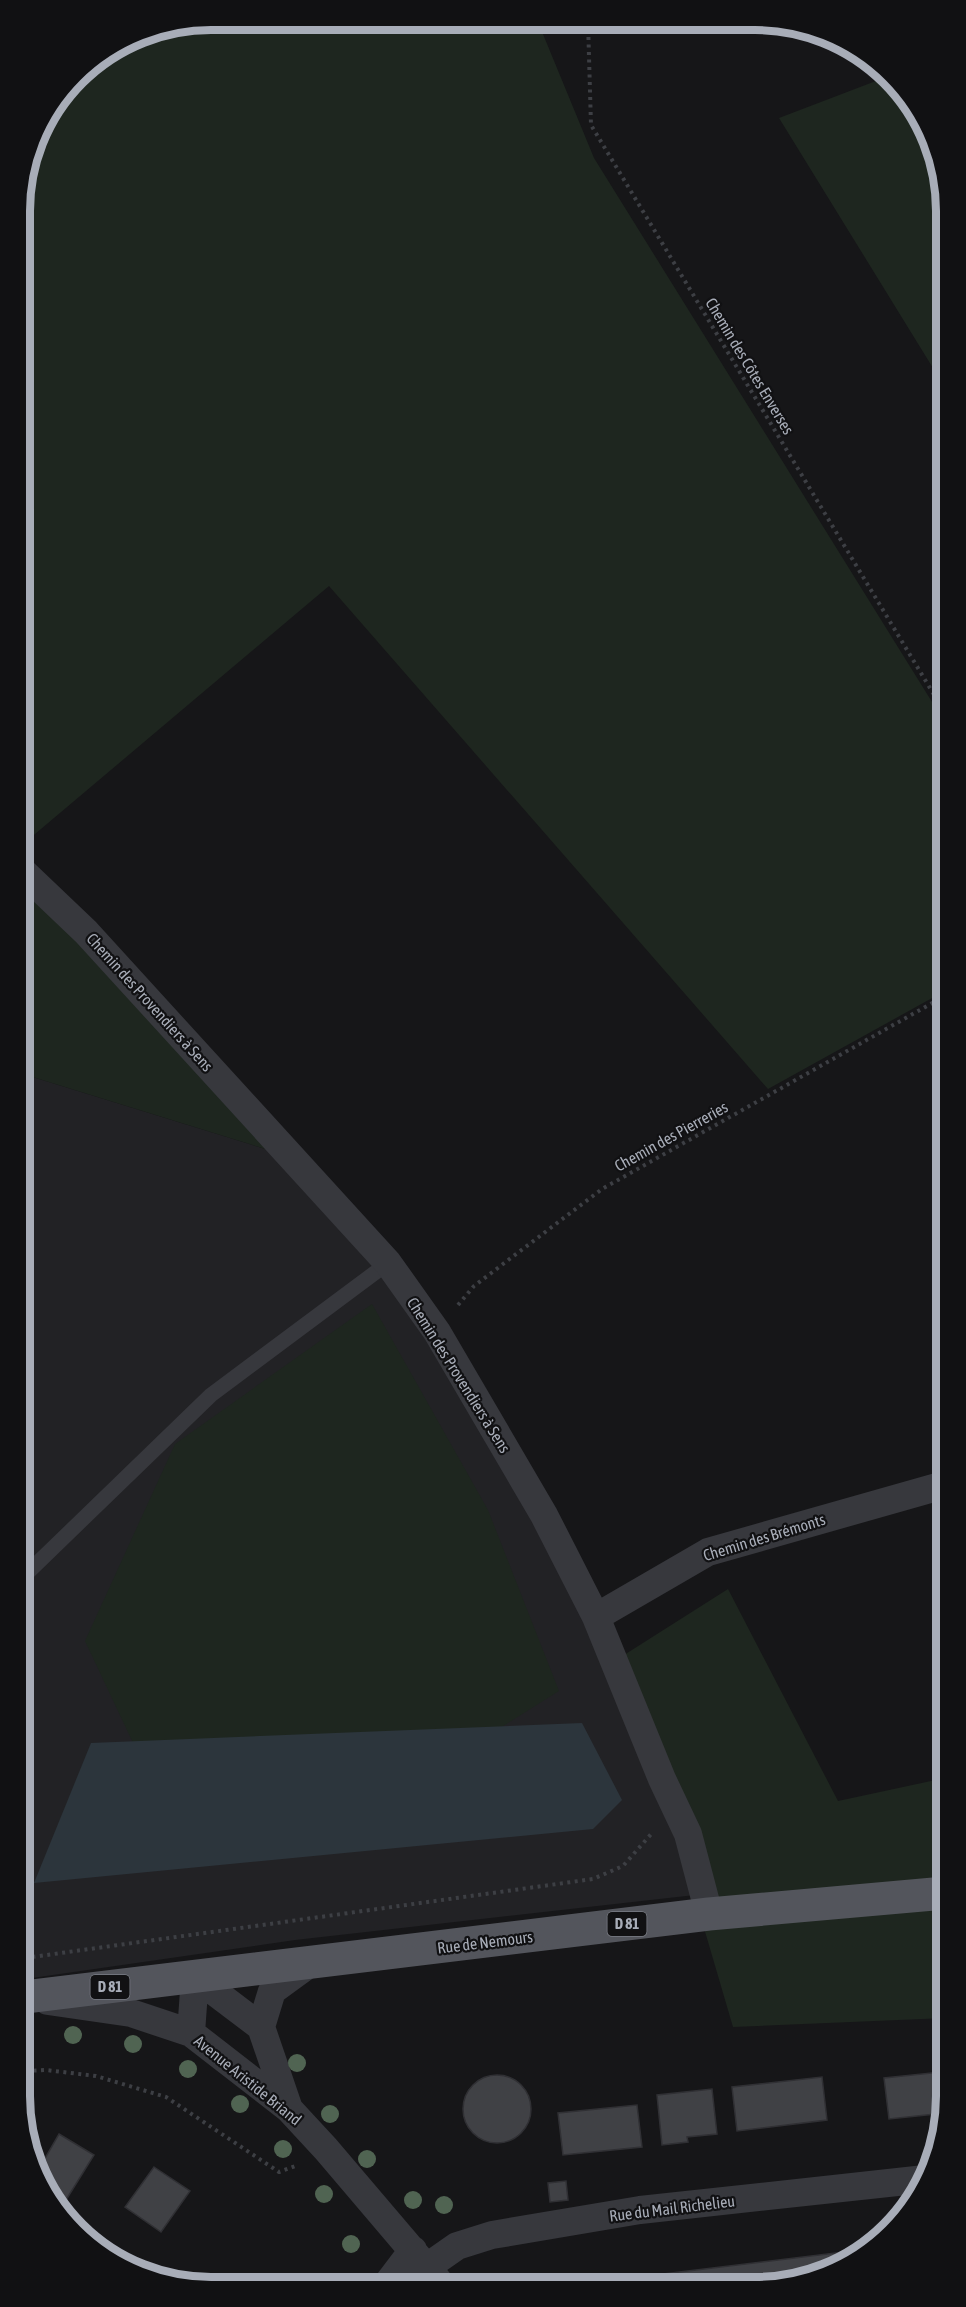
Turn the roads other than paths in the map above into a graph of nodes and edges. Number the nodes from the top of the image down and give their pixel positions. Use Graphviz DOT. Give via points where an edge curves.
graph roads {
  1 [pos="30,879"];
  2 [pos="388,1263"];
  3 [pos="936,1487"];
  4 [pos="30,1570"];
  5 [pos="596,1617"];
  6 [pos="936,1894"];
  7 [pos="709,1914"];
  8 [pos="309,1964"];
  9 [pos="195,1977"];
  10 [pos="30,1998"];
  11 [pos="30,1999"];
  12 [pos="261,2026"];
  13 [pos="191,2033"];
  14 [pos="289,2109"];
  15 [pos="915,2180"];
  16 [pos="427,2266"];
  17 [pos="402,2277"];
  1 -- 2 [label="street, Chemin des Provendiers à Sens" via="86,932"];
  2 -- 4 [label="lane" via="211,1395"];
  2 -- 5 [label="street, Chemin des Provendiers à Sens" via="437,1332 544,1515"];
  3 -- 5 [label="street, Chemin des Brémonts" via="708,1552"];
  5 -- 7 [label="street, Chemin des Provendiers à Sens" via="688,1834"];
  6 -- 7 [label="main road, Rue de Nemours / D 81"];
  7 -- 8 [label="main road, Rue de Nemours / D 81"];
  8 -- 9 [label="main road, Rue de Nemours / D 81"];
  8 -- 12 [label="street" via="273,1991"];
  9 -- 10 [label="main road, Rue de Nemours / D 81"];
  9 -- 12 [label="street"];
  9 -- 13 [label="street"];
  11 -- 13 [label="street, Avenue Aristide Briand" via="130,2013"];
  12 -- 14 [label="street"];
  13 -- 14 [label="street, Avenue Aristide Briand"];
  14 -- 16 [label="street, Avenue Aristide Briand"];
  15 -- 16 [label="street, Rue du Mail Richelieu" via="640,2210 492,2235 457,2246"];
  16 -- 17 [label="street, Rue du Mail Richelieu"];
}
